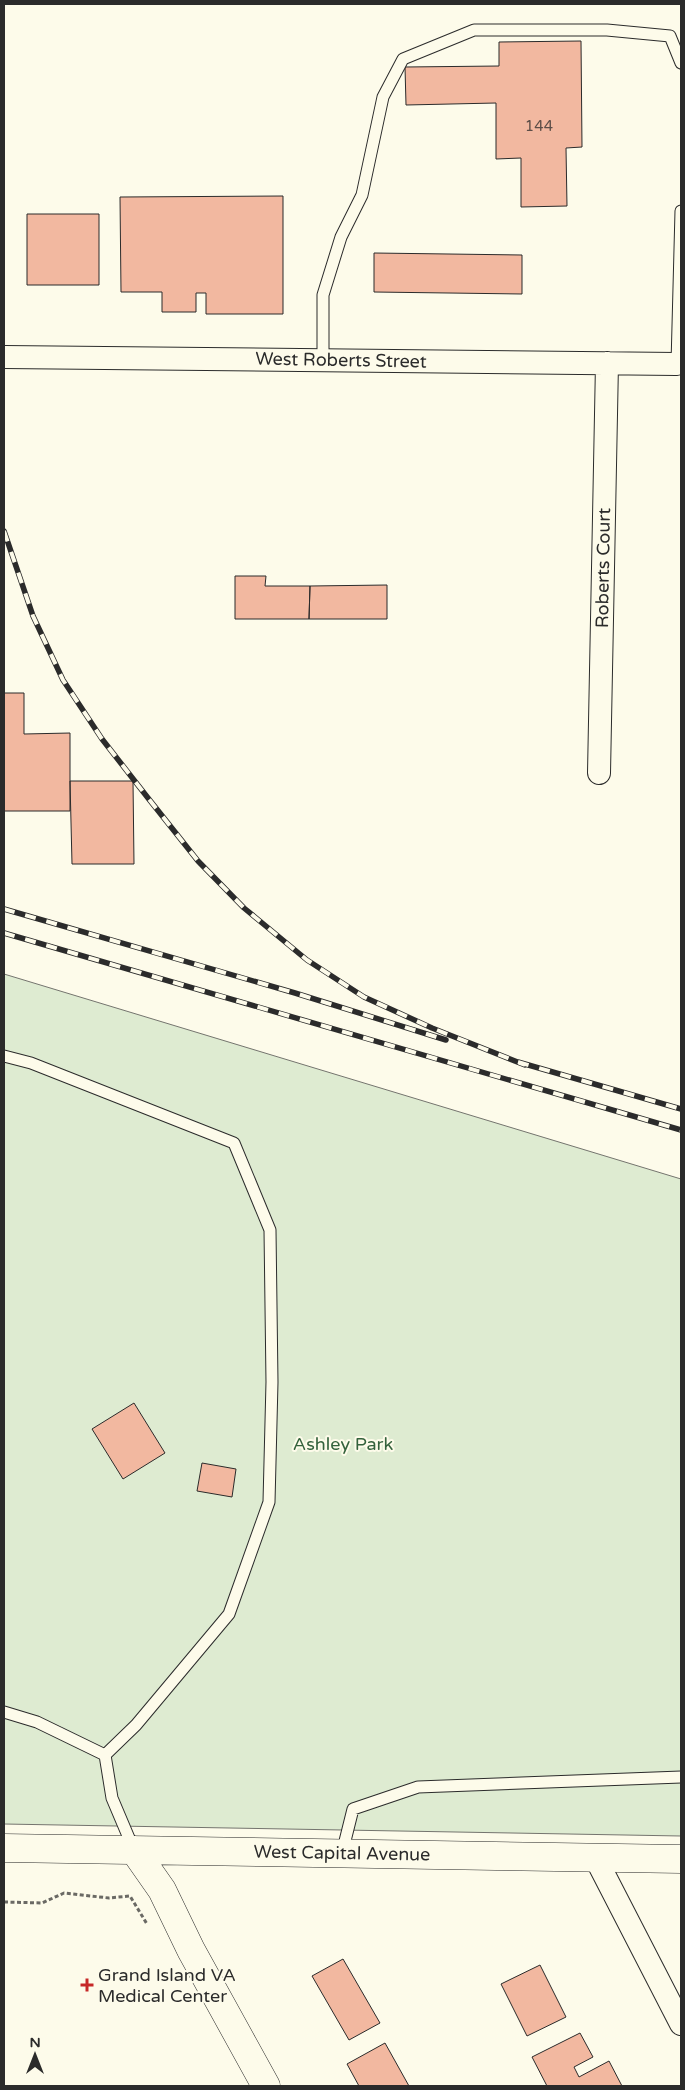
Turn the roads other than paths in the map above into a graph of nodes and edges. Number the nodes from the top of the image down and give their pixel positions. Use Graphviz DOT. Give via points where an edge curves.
graph roads {
  1 [pos="681,63"];
  2 [pos="681,211"];
  3 [pos="4,357"];
  4 [pos="323,360"];
  5 [pos="607,363"];
  6 [pos="679,364"];
  7 [pos="599,774"];
  8 [pos="4,1056"];
  9 [pos="4,1712"];
  10 [pos="104,1755"];
  11 [pos="681,1777"];
  12 [pos="4,1848"];
  13 [pos="134,1850"];
  14 [pos="342,1854"];
  15 [pos="595,1857"];
  16 [pos="681,1858"];
  17 [pos="681,2024"];
  18 [pos="266,2086"];
  1 -- 4 [label="lane" via="670,36 607,30 474,30 403,59 383,97 362,195 341,237 323,295"];
  2 -- 6 [label="lane"];
  3 -- 4 [label="street, West Roberts Street"];
  4 -- 5 [label="street, West Roberts Street"];
  5 -- 6 [label="street, West Roberts Street"];
  5 -- 7 [label="street, Roberts Court"];
  8 -- 10 [label="lane" via="30,1063 234,1143 270,1230 272,1382 269,1502 229,1614 136,1725"];
  9 -- 10 [label="lane" via="37,1722"];
  10 -- 13 [label="lane" via="112,1798"];
  11 -- 14 [label="lane" via="418,1787 353,1809"];
  12 -- 13 [label="main road, West Capital Avenue"];
  13 -- 14 [label="main road, West Capital Avenue"];
  13 -- 18 [label="main road" via="162,1890"];
  14 -- 15 [label="main road, West Capital Avenue"];
  15 -- 16 [label="main road, West Capital Avenue"];
  15 -- 17 [label="street"];
}
